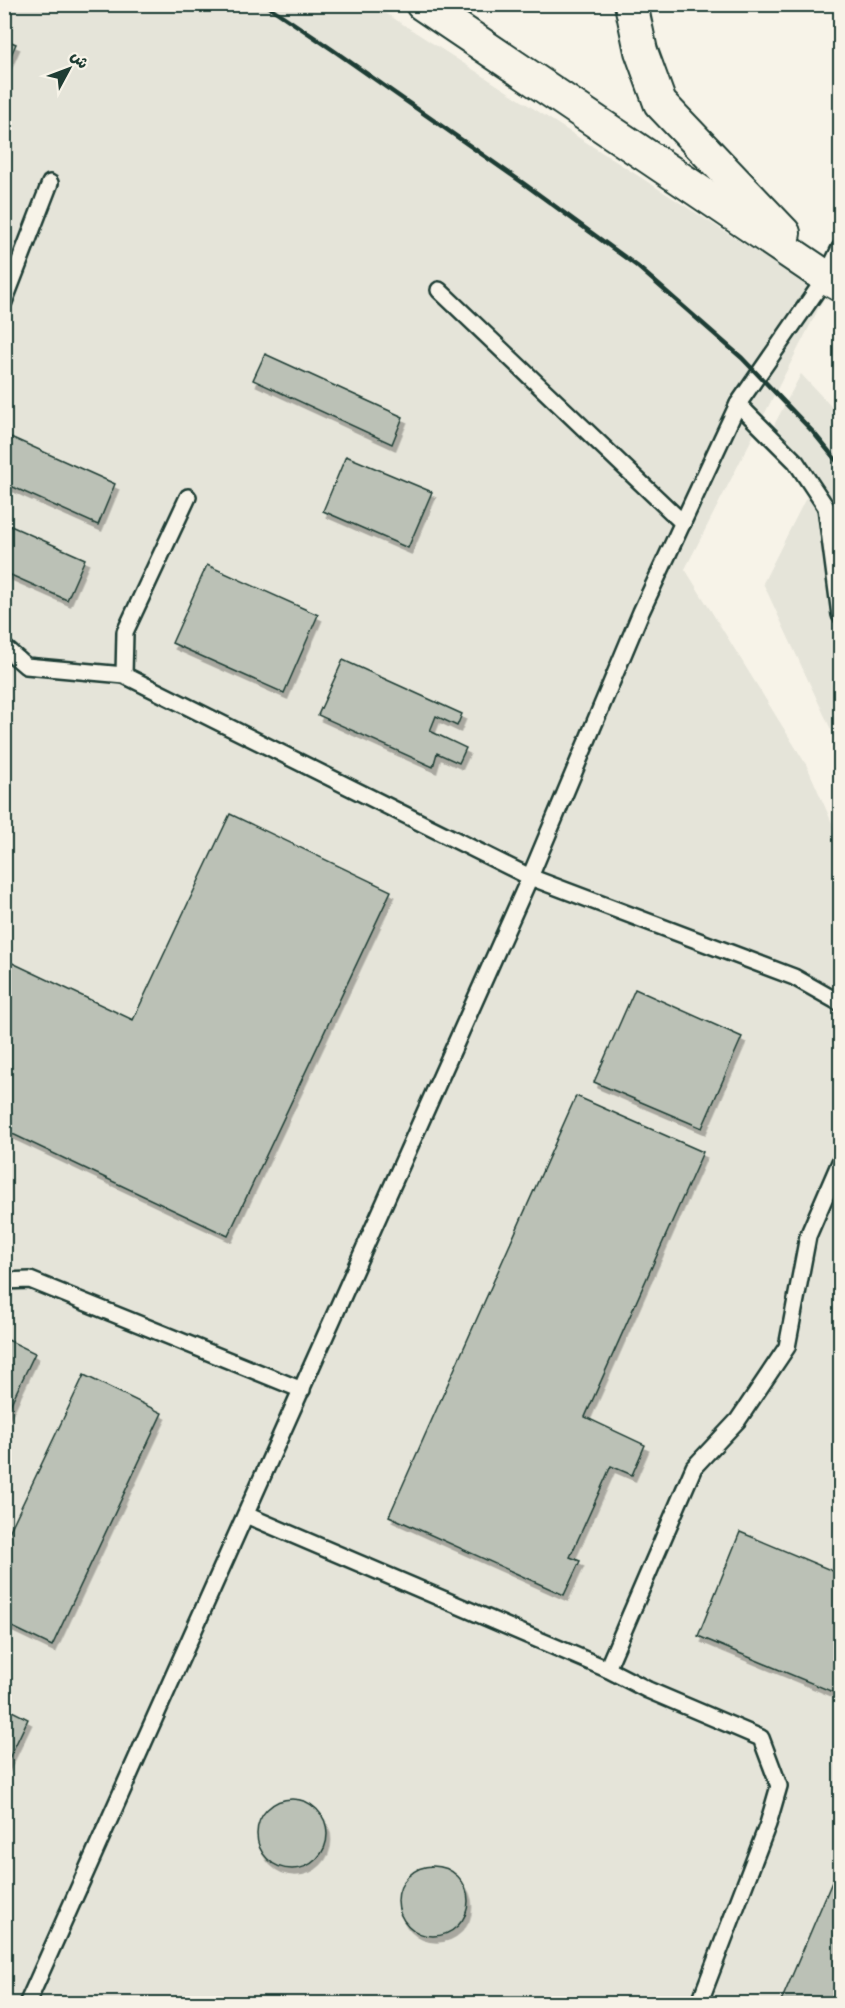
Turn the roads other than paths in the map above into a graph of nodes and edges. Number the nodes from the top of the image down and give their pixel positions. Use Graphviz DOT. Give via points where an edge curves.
graph roads {
  1 [pos="422,4"];
  2 [pos="631,4"];
  3 [pos="50,183"];
  4 [pos="840,248"];
  5 [pos="833,281"];
  6 [pos="439,290"];
  7 [pos="4,302"];
  8 [pos="738,404"];
  9 [pos="188,497"];
  10 [pos="682,523"];
  11 [pos="840,615"];
  12 [pos="4,647"];
  13 [pos="124,675"];
  14 [pos="530,878"];
  15 [pos="840,1003"];
  16 [pos="840,1162"];
  17 [pos="4,1281"];
  18 [pos="302,1390"];
  19 [pos="246,1515"];
  20 [pos="607,1669"];
  21 [pos="27,2004"];
  22 [pos="699,2004"];
  1 -- 5 [label="street"];
  2 -- 5 [label="street" via="641,51 660,103"];
  3 -- 7 [label="lane"];
  4 -- 5 [label="lane"];
  5 -- 8 [label="lane"];
  6 -- 10 [label="lane"];
  8 -- 10 [label="lane"];
  8 -- 11 [label="lane" via="796,462 826,507"];
  9 -- 13 [label="lane" via="125,632"];
  10 -- 14 [label="lane"];
  12 -- 13 [label="lane" via="26,666"];
  13 -- 14 [label="lane"];
  14 -- 15 [label="lane" via="794,977"];
  14 -- 18 [label="lane"];
  16 -- 20 [label="lane" via="808,1236 787,1347 738,1420 694,1467"];
  17 -- 18 [label="lane" via="30,1280"];
  18 -- 19 [label="lane"];
  19 -- 20 [label="lane"];
  19 -- 21 [label="lane"];
  20 -- 22 [label="lane" via="761,1738 779,1786"];
}
